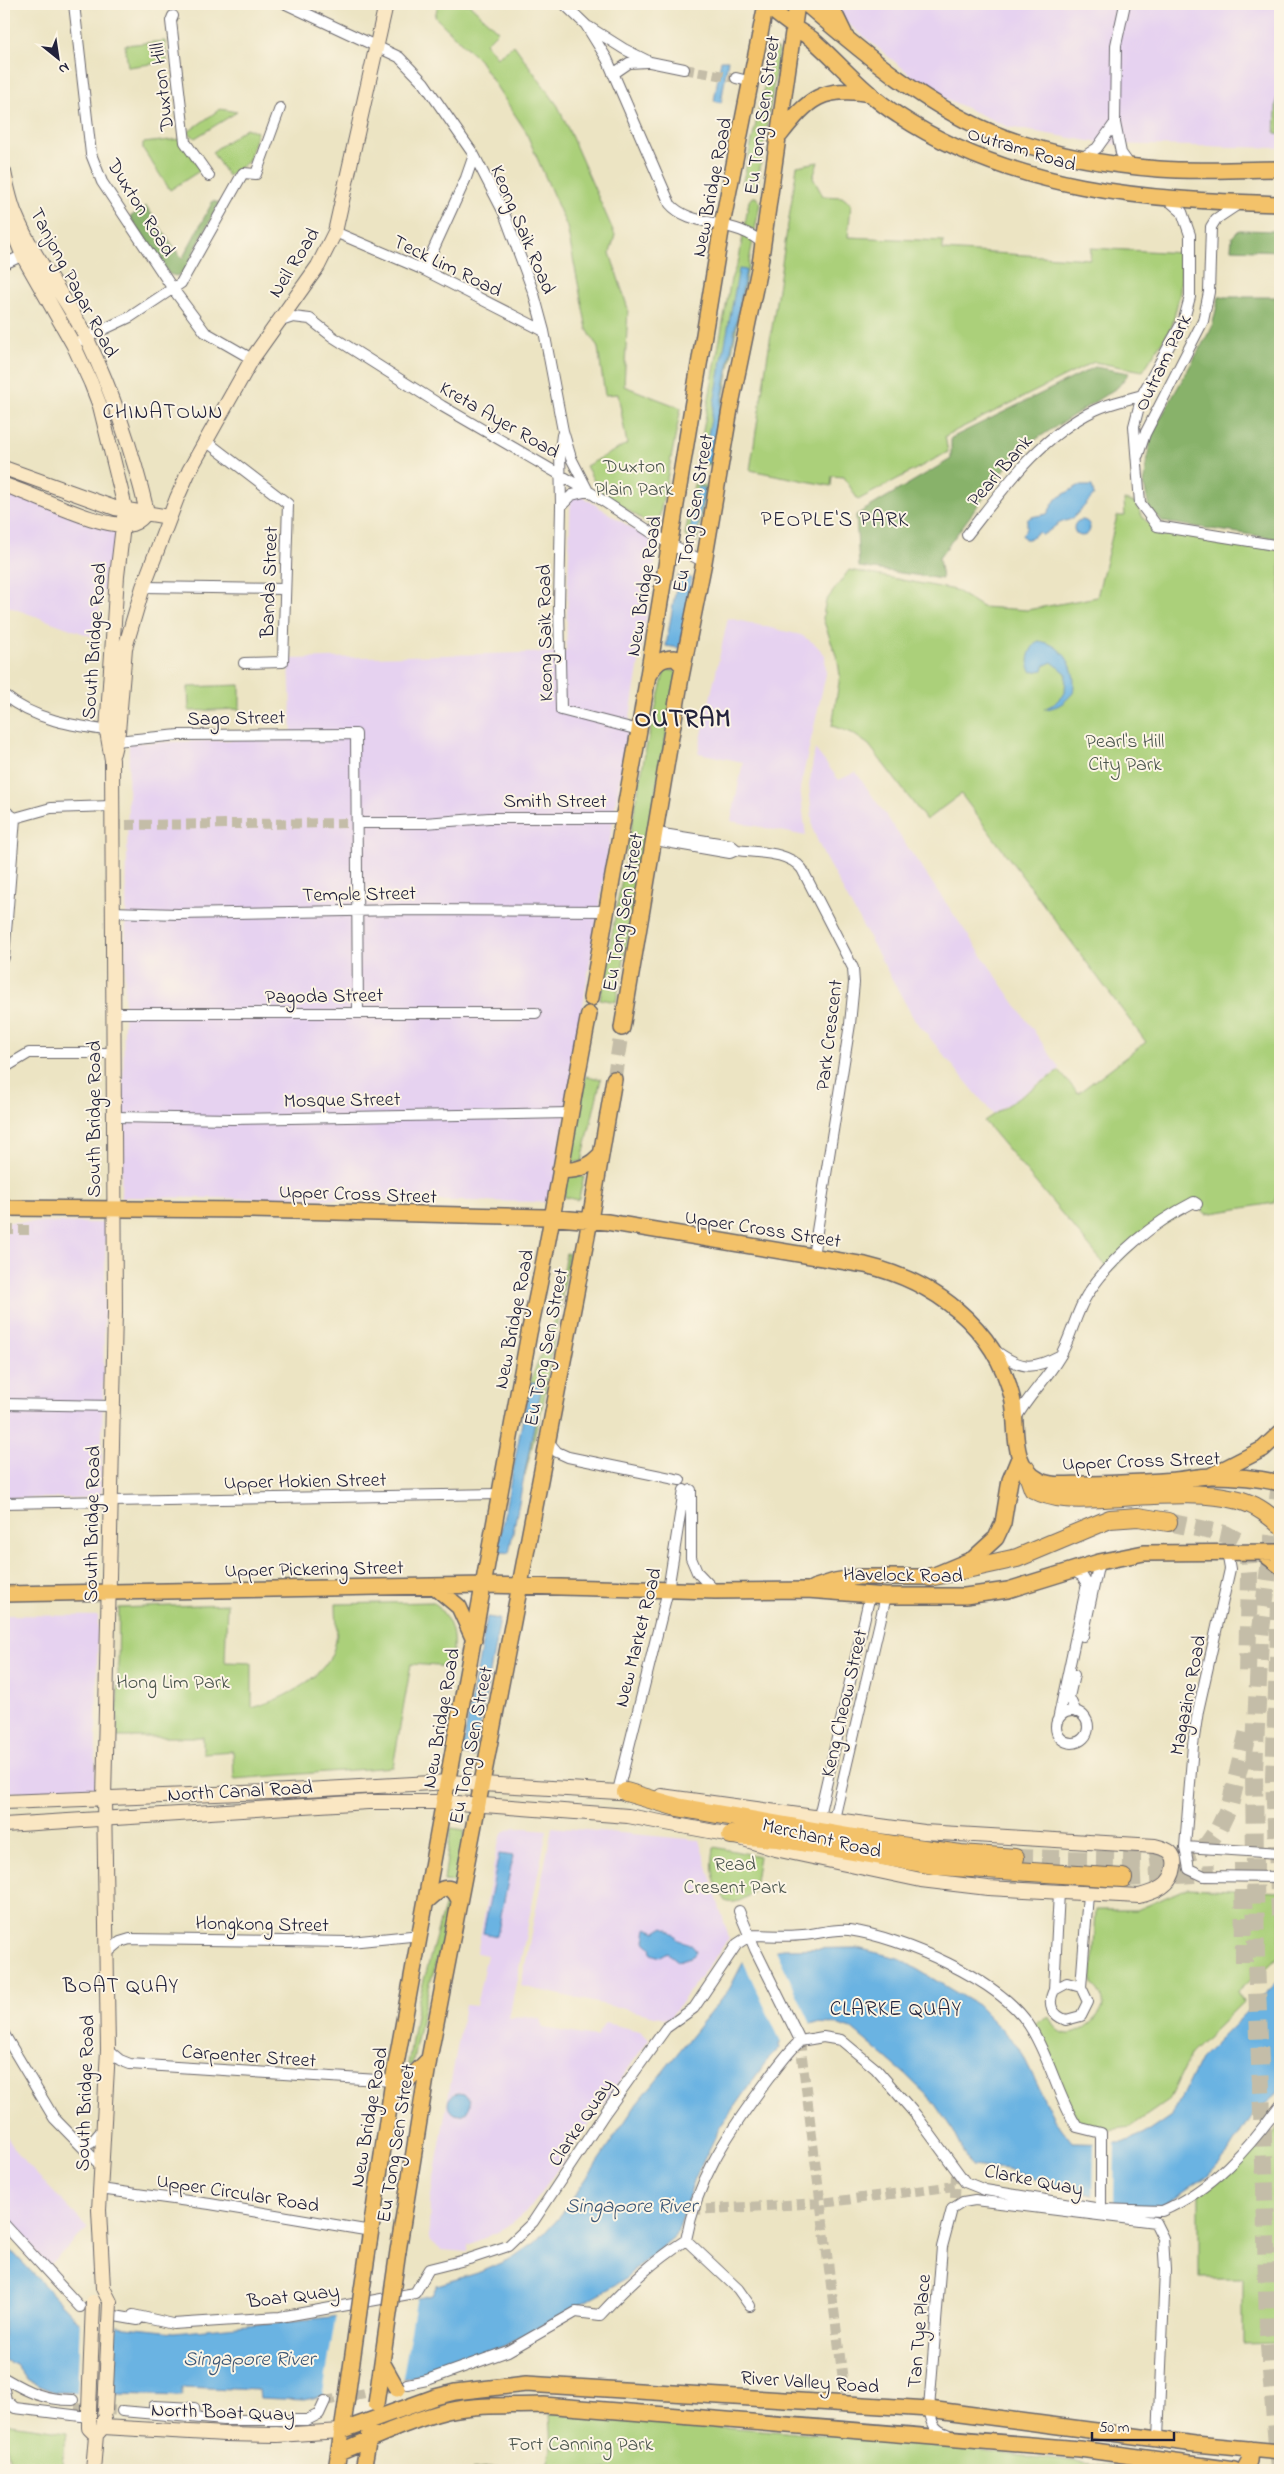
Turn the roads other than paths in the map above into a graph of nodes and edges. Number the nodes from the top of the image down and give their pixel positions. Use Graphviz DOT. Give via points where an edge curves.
graph roads {
  1 [pos="74,4"];
  2 [pos="286,4"];
  3 [pos="295,4"];
  4 [pos="386,4"];
  5 [pos="564,4"];
  6 [pos="765,4"];
  7 [pos="797,4"];
  8 [pos="806,4"];
  9 [pos="830,4"];
  10 [pos="1125,4"];
  11 [pos="173,16"];
  12 [pos="586,25"];
  13 [pos="793,27"];
  14 [pos="848,39"];
  15 [pos="378,47"];
  16 [pos="624,49"];
  17 [pos="607,60"];
  18 [pos="650,62"];
  19 [pos="681,68"];
  20 [pos="613,74"];
  21 [pos="736,78"];
  22 [pos="752,82"];
  23 [pos="871,94"];
  24 [pos="280,108"];
  25 [pos="1115,123"];
  26 [pos="779,136"];
  27 [pos="474,156"];
  28 [pos="1082,158"];
  29 [pos="1131,167"];
  30 [pos="1280,169"];
  31 [pos="4,172"];
  32 [pos="209,176"];
  33 [pos="1165,197"];
  34 [pos="1240,203"];
  35 [pos="1280,204"];
  36 [pos="4,209"];
  37 [pos="722,225"];
  38 [pos="335,232"];
  39 [pos="764,245"];
  40 [pos="28,253"];
  41 [pos="4,264"];
  42 [pos="424,270"];
  43 [pos="173,289"];
  44 [pos="278,322"];
  45 [pos="544,330"];
  46 [pos="86,338"];
  47 [pos="73,344"];
  48 [pos="252,359"];
  49 [pos="1142,395"];
  50 [pos="563,431"];
  51 [pos="206,441"];
  52 [pos="1137,459"];
  53 [pos="4,468"];
  54 [pos="560,474"];
  55 [pos="4,485"];
  56 [pos="588,491"];
  57 [pos="562,506"];
  58 [pos="125,509"];
  59 [pos="146,512"];
  60 [pos="169,517"];
  61 [pos="122,525"];
  62 [pos="967,535"];
  63 [pos="670,544"];
  64 [pos="1280,546"];
  65 [pos="704,562"];
  66 [pos="143,587"];
  67 [pos="284,590"];
  68 [pos="244,663"];
  69 [pos="683,666"];
  70 [pos="649,674"];
  71 [pos="4,695"];
  72 [pos="639,730"];
  73 [pos="114,734"];
  74 [pos="111,806"];
  75 [pos="4,810"];
  76 [pos="15,818"];
  77 [pos="624,818"];
  78 [pos="552,820"];
  79 [pos="357,823"];
  80 [pos="656,836"];
  81 [pos="620,843"];
  82 [pos="358,911"];
  83 [pos="607,911"];
  84 [pos="112,912"];
  85 [pos="5,918"];
  86 [pos="4,957"];
  87 [pos="114,1012"];
  88 [pos="358,1012"];
  89 [pos="536,1013"];
  90 [pos="622,1028"];
  91 [pos="113,1053"];
  92 [pos="4,1068"];
  93 [pos="614,1079"];
  94 [pos="570,1113"];
  95 [pos="115,1117"];
  96 [pos="600,1155"];
  97 [pos="560,1170"];
  98 [pos="1197,1204"];
  99 [pos="4,1208"];
  100 [pos="113,1208"];
  101 [pos="554,1218"];
  102 [pos="590,1220"];
  103 [pos="813,1256"];
  104 [pos="990,1347"];
  105 [pos="1061,1355"];
  106 [pos="4,1404"];
  107 [pos="113,1406"];
  108 [pos="1015,1421"];
  109 [pos="1280,1433"];
  110 [pos="547,1440"];
  111 [pos="1023,1463"];
  112 [pos="1211,1476"];
  113 [pos="1280,1483"];
  114 [pos="685,1487"];
  115 [pos="499,1494"];
  116 [pos="112,1502"];
  117 [pos="4,1504"];
  118 [pos="1168,1522"];
  119 [pos="1280,1525"];
  120 [pos="1226,1552"];
  121 [pos="1280,1552"];
  122 [pos="1262,1553"];
  123 [pos="1099,1562"];
  124 [pos="1280,1566"];
  125 [pos="1073,1570"];
  126 [pos="930,1577"];
  127 [pos="484,1585"];
  128 [pos="434,1586"];
  129 [pos="519,1586"];
  130 [pos="668,1590"];
  131 [pos="807,1590"];
  132 [pos="715,1591"];
  133 [pos="110,1592"];
  134 [pos="4,1594"];
  135 [pos="870,1595"];
  136 [pos="886,1596"];
  137 [pos="474,1640"];
  138 [pos="860,1643"];
  139 [pos="874,1645"];
  140 [pos="853,1671"];
  141 [pos="868,1673"];
  142 [pos="844,1709"];
  143 [pos="859,1711"];
  144 [pos="1076,1712"];
  145 [pos="1058,1720"];
  146 [pos="828,1777"];
  147 [pos="843,1780"];
  148 [pos="449,1782"];
  149 [pos="482,1785"];
  150 [pos="622,1791"];
  151 [pos="104,1798"];
  152 [pos="4,1802"];
  153 [pos="445,1802"];
  154 [pos="479,1805"];
  155 [pos="819,1816"];
  156 [pos="104,1817"];
  157 [pos="834,1819"];
  158 [pos="4,1824"];
  159 [pos="731,1835"];
  160 [pos="1184,1847"];
  161 [pos="1280,1853"];
  162 [pos="1015,1858"];
  163 [pos="1280,1877"];
  164 [pos="1123,1878"];
  165 [pos="1059,1892"];
  166 [pos="1088,1894"];
  167 [pos="460,1900"];
  168 [pos="427,1901"];
  169 [pos="739,1912"];
  170 [pos="421,1935"];
  171 [pos="750,1935"];
  172 [pos="107,1953"];
  173 [pos="1082,1988"];
  174 [pos="1054,1990"];
  175 [pos="4,2034"];
  176 [pos="802,2038"];
  177 [pos="108,2050"];
  178 [pos="429,2059"];
  179 [pos="393,2082"];
  180 [pos="1280,2105"];
  181 [pos="104,2127"];
  182 [pos="72,2139"];
  183 [pos="102,2166"];
  184 [pos="100,2189"];
  185 [pos="956,2202"];
  186 [pos="1101,2202"];
  187 [pos="4,2224"];
  188 [pos="371,2231"];
  189 [pos="686,2240"];
  190 [pos="102,2288"];
  191 [pos="415,2293"];
  192 [pos="750,2306"];
  193 [pos="80,2307"];
  194 [pos="133,2315"];
  195 [pos="115,2316"];
  196 [pos="173,2324"];
  197 [pos="383,2364"];
  198 [pos="4,2378"];
  199 [pos="402,2387"];
  200 [pos="4,2391"];
  201 [pos="325,2401"];
  202 [pos="413,2404"];
  203 [pos="121,2408"];
  204 [pos="929,2409"];
  205 [pos="81,2410"];
  206 [pos="372,2419"];
  207 [pos="100,2431"];
  208 [pos="341,2431"];
  209 [pos="1158,2439"];
  210 [pos="368,2440"];
  211 [pos="965,2440"];
  212 [pos="1212,2446"];
  213 [pos="1250,2450"];
  214 [pos="339,2452"];
  215 [pos="1280,2452"];
  216 [pos="1208,2467"];
  217 [pos="93,2470"];
  218 [pos="336,2470"];
  219 [pos="363,2470"];
  220 [pos="1234,2470"];
  221 [pos="1244,2470"];
  1 -- 43 [label="street, Duxton Road" via="93,160 102,182"];
  2 -- 15 [label="street"];
  3 -- 15 [label="street"];
  4 -- 15 [label="main road, Neil Road"];
  5 -- 12 [label="street"];
  6 -- 13 [label="main road, Outram Road"];
  6 -- 22 [label="main road, New Bridge Road"];
  7 -- 13 [label="main road, Eu Tong Sen Street"];
  8 -- 14 [label="main road, Outram Road"];
  9 -- 14 [label="main road"];
  10 -- 25 [label="street" via="1116,44"];
  11 -- 32 [label="street, Duxton Hill" via="170,21 185,142"];
  12 -- 16 [label="street"];
  12 -- 17 [label="street"];
  13 -- 23 [label="main road, Outram Road" via="811,38"];
  13 -- 26 [label="main road, Eu Tong Sen Street"];
  14 -- 28 [label="main road, Outram Road" via="930,100 962,118 1003,137"];
  15 -- 27 [label="street, Keong Saik Road" via="399,57 411,68"];
  15 -- 38 [label="main road, Neil Road"];
  16 -- 17 [label="street" via="614,49"];
  16 -- 18 [label="street"];
  17 -- 20 [label="street"];
  18 -- 19 [label="street"];
  18 -- 20 [label="street" via="628,63"];
  20 -- 37 [label="street" via="670,204 682,214"];
  21 -- 22 [label="street"];
  22 -- 37 [label="main road, New Bridge Road"];
  23 -- 26 [label="main road" via="850,91 817,98 802,107"];
  23 -- 33 [label="main road, Outram Road" via="897,115 977,158 1058,183"];
  24 -- 43 [label="street" via="256,174 243,173 182,281"];
  25 -- 28 [label="street" via="1097,148"];
  25 -- 29 [label="street" via="1121,153"];
  26 -- 39 [label="main road, Eu Tong Sen Street"];
  27 -- 42 [label="street"];
  27 -- 45 [label="street, Keong Saik Road" via="493,190 521,256"];
  28 -- 29 [label="main road, Outram Road"];
  29 -- 30 [label="main road, Outram Road" via="1161,170"];
  31 -- 40 [label="main road, Tanjong Pagar Road"];
  33 -- 34 [label="main road, Outram Road"];
  33 -- 49 [label="street, Outram Park" via="1182,212 1188,228 1190,297 1184,318"];
  34 -- 35 [label="main road, Outram Road"];
  34 -- 52 [label="street, Outram Park" via="1211,226 1209,292 1203,322 1145,434"];
  36 -- 40 [label="main road, Tanjong Pagar Road"];
  37 -- 39 [label="street" via="750,232"];
  37 -- 63 [label="main road, New Bridge Road"];
  38 -- 42 [label="street, Teck Lim Road"];
  38 -- 44 [label="main road, Neil Road" via="318,266"];
  39 -- 65 [label="main road, Eu Tong Sen Street" via="730,409"];
  40 -- 41 [label="street"];
  40 -- 46 [label="main road, Tanjong Pagar Road"];
  40 -- 47 [label="main road, Tanjong Pagar Road"];
  42 -- 45 [label="street, Teck Lim Road"];
  43 -- 46 [label="street" via="130,317"];
  43 -- 48 [label="street, Duxton Road" via="209,336"];
  44 -- 48 [label="main road, Neil Road"];
  44 -- 54 [label="street, Kreta Ayer Road" via="293,317 310,319 435,401"];
  45 -- 50 [label="street, Keong Saik Road"];
  46 -- 47 [label="street"];
  46 -- 59 [label="main road, Tanjong Pagar Road" via="117,412"];
  47 -- 58 [label="main road, Tanjong Pagar Road" via="100,406"];
  48 -- 51 [label="main road, Neil Road"];
  49 -- 52 [label="street, Outram Park" via="1134,426"];
  49 -- 62 [label="street, Pearl Bank" via="1093,411 1051,438 1021,467"];
  50 -- 54 [label="street, Keong Saik Road"];
  50 -- 56 [label="street, Keong Saik Road" via="571,458"];
  51 -- 60 [label="main road, Neil Road"];
  51 -- 67 [label="street, Banda Street" via="288,504"];
  52 -- 64 [label="street, Outram Park" via="1140,503 1157,526"];
  53 -- 58 [label="main road" via="84,498"];
  54 -- 56 [label="street, Kreta Ayer Road"];
  54 -- 57 [label="street, Keong Saik Road"];
  55 -- 61 [label="main road" via="80,514"];
  56 -- 57 [label="street" via="572,495"];
  56 -- 63 [label="street, Kreta Ayer Road"];
  57 -- 72 [label="street, Keong Saik Road" via="559,605 561,710"];
  58 -- 59 [label="main road"];
  58 -- 61 [label="main road, Tanjong Pagar Road"];
  59 -- 60 [label="main road"];
  59 -- 61 [label="main road" via="141,520"];
  60 -- 66 [label="main road, South Bridge Road"];
  61 -- 73 [label="main road, South Bridge Road"];
  63 -- 65 [label="street, Kreta Ayer Road"];
  63 -- 70 [label="main road, New Bridge Road"];
  65 -- 69 [label="main road, Eu Tong Sen Street"];
  66 -- 67 [label="street"];
  66 -- 73 [label="main road, South Bridge Road" via="126,648"];
  67 -- 68 [label="street, Banda Street" via="284,662"];
  69 -- 70 [label="main road" via="675,658 663,659"];
  69 -- 80 [label="main road, Eu Tong Sen Street"];
  70 -- 72 [label="main road, New Bridge Road"];
  71 -- 73 [label="street, Sago Street" via="17,706 52,720"];
  72 -- 77 [label="main road, New Bridge Road"];
  73 -- 74 [label="main road, South Bridge Road"];
  73 -- 79 [label="street, Sago Street" via="356,734"];
  74 -- 76 [label="street" via="51,808"];
  74 -- 84 [label="main road, South Bridge Road"];
  75 -- 76 [label="street"];
  76 -- 85 [label="street"];
  77 -- 78 [label="street, Smith Street"];
  77 -- 81 [label="main road, New Bridge Road"];
  78 -- 79 [label="street, Smith Street"];
  78 -- 81 [label="street, Smith Street" via="614,823"];
  79 -- 82 [label="street"];
  80 -- 90 [label="main road, Eu Tong Sen Street"];
  80 -- 103 [label="street, Park Crescent" via="731,846 737,850 796,861 854,973 850,1024"];
  81 -- 83 [label="main road, New Bridge Road"];
  82 -- 83 [label="street, Temple Street"];
  82 -- 84 [label="street, Temple Street"];
  82 -- 88 [label="street"];
  83 -- 94 [label="main road, New Bridge Road"];
  84 -- 87 [label="main road, South Bridge Road"];
  85 -- 86 [label="street"];
  87 -- 88 [label="street, Pagoda Street"];
  87 -- 91 [label="main road, South Bridge Road"];
  88 -- 89 [label="street, Pagoda Street"];
  91 -- 92 [label="street" via="29,1053"];
  91 -- 95 [label="main road, South Bridge Road"];
  93 -- 96 [label="main road, Eu Tong Sen Street"];
  94 -- 95 [label="street, Mosque Street" via="232,1119"];
  94 -- 97 [label="main road, New Bridge Road"];
  95 -- 100 [label="main road, South Bridge Road"];
  96 -- 97 [label="main road" via="578,1170"];
  96 -- 102 [label="main road, Eu Tong Sen Street"];
  97 -- 101 [label="main road, New Bridge Road"];
  98 -- 105 [label="street" via="1194,1202 1170,1214 1135,1240 1086,1296"];
  99 -- 100 [label="main road, Upper Cross Street"];
  100 -- 101 [label="main road, Upper Cross Street"];
  100 -- 107 [label="main road, South Bridge Road"];
  101 -- 102 [label="main road, Upper Cross Street"];
  101 -- 115 [label="main road, New Bridge Road"];
  102 -- 103 [label="main road, Upper Cross Street"];
  102 -- 110 [label="main road, Eu Tong Sen Street"];
  103 -- 104 [label="main road, Upper Cross Street" via="888,1271 923,1285 944,1298 972,1324"];
  104 -- 105 [label="street" via="1029,1367 1040,1366"];
  104 -- 108 [label="main road, Upper Cross Street" via="1004,1372"];
  105 -- 108 [label="street" via="1024,1403"];
  106 -- 107 [label="street"];
  107 -- 116 [label="main road, South Bridge Road"];
  108 -- 111 [label="main road, Upper Cross Street"];
  109 -- 112 [label="main road" via="1262,1449"];
  110 -- 114 [label="street" via="557,1452 568,1457"];
  110 -- 129 [label="main road, Eu Tong Sen Street"];
  111 -- 112 [label="main road, Upper Cross Street" via="1041,1482 1062,1485"];
  111 -- 119 [label="highway" via="1032,1489 1046,1496 1067,1499 1185,1495 1228,1497 1247,1502"];
  111 -- 126 [label="main road" via="1010,1480 1009,1500 996,1538 973,1559"];
  112 -- 113 [label="main road, Upper Cross Street"];
  114 -- 130 [label="street, New Market Road"];
  114 -- 132 [label="street, New Market Road" via="691,1558 697,1572"];
  115 -- 116 [label="street, Upper Hokien Street"];
  115 -- 127 [label="main road, New Bridge Road"];
  116 -- 117 [label="street, Upper Hokien Street"];
  116 -- 133 [label="main road, South Bridge Road"];
  118 -- 126 [label="highway" via="1138,1517 1110,1519 1017,1558"];
  120 -- 122 [label="main road, Havelock Road"];
  120 -- 123 [label="main road, Havelock Road" via="1159,1552"];
  120 -- 160 [label="street, Magazine Road" via="1230,1569 1198,1711"];
  121 -- 122 [label="main road, Havelock Road"];
  122 -- 124 [label="main road"];
  123 -- 125 [label="main road, Havelock Road"];
  123 -- 144 [label="street" via="1069,1697"];
  125 -- 136 [label="main road, Havelock Road" via="1008,1590 982,1594"];
  125 -- 145 [label="street" via="1087,1584"];
  126 -- 131 [label="main road" via="858,1577"];
  127 -- 128 [label="main road, Upper Pickering Street"];
  127 -- 129 [label="main road, Upper Pickering Street"];
  127 -- 137 [label="main road, New Bridge Road"];
  128 -- 133 [label="main road, Upper Pickering Street"];
  128 -- 137 [label="main road" via="459,1607"];
  129 -- 130 [label="main road, Havelock Road"];
  129 -- 149 [label="main road, Eu Tong Sen Street"];
  130 -- 132 [label="main road, Havelock Road"];
  130 -- 150 [label="street, New Market Road"];
  131 -- 132 [label="main road, Havelock Road"];
  131 -- 135 [label="main road, Havelock Road"];
  133 -- 134 [label="main road, Upper Pickering Street"];
  133 -- 151 [label="main road, South Bridge Road"];
  135 -- 136 [label="main road, Havelock Road"];
  135 -- 138 [label="street, Keng Cheow Street"];
  136 -- 139 [label="street, Keng Cheow Street"];
  137 -- 148 [label="main road, New Bridge Road"];
  138 -- 139 [label="street"];
  138 -- 140 [label="street, Keng Cheow Street"];
  139 -- 141 [label="street, Keng Cheow Street"];
  140 -- 141 [label="street"];
  140 -- 142 [label="street, Keng Cheow Street"];
  141 -- 143 [label="street, Keng Cheow Street"];
  142 -- 143 [label="street"];
  142 -- 146 [label="street, Keng Cheow Street"];
  143 -- 147 [label="street, Keng Cheow Street"];
  144 -- 145 [label="street" via="1066,1713"];
  144 -- 145 [label="street" via="1084,1716 1088,1724 1085,1736 1078,1742 1069,1743 1061,1739 1057,1731"];
  146 -- 147 [label="street"];
  146 -- 155 [label="street, Keng Cheow Street"];
  147 -- 157 [label="street, Keng Cheow Street"];
  148 -- 149 [label="main road, Merchant Road"];
  148 -- 151 [label="main road, Merchant Road"];
  148 -- 153 [label="main road, New Bridge Road"];
  149 -- 150 [label="main road, Merchant Road"];
  149 -- 154 [label="main road, Eu Tong Sen Street"];
  150 -- 155 [label="main road, Merchant Road"];
  150 -- 162 [label="highway" via="677,1807 894,1845"];
  151 -- 152 [label="main road, Merchant Road"];
  151 -- 156 [label="main road, South Bridge Road"];
  153 -- 154 [label="main road, North Canal Road"];
  153 -- 156 [label="main road, North Canal Road" via="368,1802"];
  153 -- 168 [label="main road, New Bridge Road"];
  154 -- 159 [label="main road, Merchant Road" via="628,1816"];
  154 -- 167 [label="main road, Eu Tong Sen Street"];
  155 -- 157 [label="main road, Merchant Road"];
  156 -- 158 [label="main road, North Canal Road"];
  156 -- 172 [label="main road, South Bridge Road"];
  157 -- 166 [label="main road, Merchant Road" via="924,1832 1155,1846 1170,1852 1175,1861 1171,1880 1156,1891 1139,1896"];
  159 -- 164 [label="highway" via="777,1838 939,1866"];
  159 -- 165 [label="main road, Merchant Road" via="775,1849 921,1880"];
  160 -- 161 [label="street"];
  160 -- 163 [label="street" via="1194,1873 1204,1876"];
  165 -- 166 [label="main road, Merchant Road"];
  165 -- 174 [label="street"];
  166 -- 173 [label="street"];
  167 -- 168 [label="main road" via="449,1888 442,1889"];
  167 -- 178 [label="main road, Eu Tong Sen Street"];
  168 -- 170 [label="main road, New Bridge Road"];
  169 -- 171 [label="street"];
  170 -- 172 [label="street, Hongkong Street" via="350,1942 130,1939 120,1942"];
  170 -- 179 [label="main road, New Bridge Road"];
  171 -- 176 [label="street" via="754,1949"];
  171 -- 186 [label="street" via="801,1936 847,1930 906,1946 963,1970 1015,2007 1030,2025 1066,2110 1077,2127 1102,2135"];
  171 -- 191 [label="street, Clarke Quay" via="737,1944 694,2008 666,2028 533,2222 508,2246 428,2269"];
  172 -- 177 [label="main road, South Bridge Road"];
  173 -- 174 [label="street" via="1067,1983"];
  173 -- 174 [label="street" via="1088,2002 1086,2009 1081,2016 1066,2020 1053,2012 1050,2004"];
  175 -- 182 [label="street" via="48,2110"];
  176 -- 180 [label="street, Clarke Quay" via="841,2040 876,2068 916,2115 965,2182 985,2190 1101,2209 1162,2212 1238,2159"];
  176 -- 189 [label="street" via="730,2132 691,2210"];
  177 -- 179 [label="street, Carpenter Street" via="130,2064"];
  177 -- 181 [label="main road, South Bridge Road"];
  178 -- 179 [label="main road" via="407,2081"];
  178 -- 197 [label="main road, Eu Tong Sen Street, bridge"];
  179 -- 188 [label="main road, New Bridge Road"];
  181 -- 182 [label="street" via="91,2143"];
  181 -- 183 [label="main road, South Bridge Road"];
  182 -- 183 [label="street"];
  183 -- 184 [label="main road, South Bridge Road"];
  184 -- 188 [label="street, Upper Circular Road"];
  184 -- 190 [label="main road, South Bridge Road"];
  185 -- 204 [label="street, Tan Tye Place" via="942,2247"];
  185 -- 209 [label="street, Clarke Quay" via="975,2200 1155,2222 1163,2238 1165,2270"];
  187 -- 193 [label="street"];
  188 -- 208 [label="main road, New Bridge Road, bridge"];
  189 -- 192 [label="street" via="738,2289"];
  189 -- 199 [label="street" via="636,2276 600,2315 576,2312 508,2351"];
  190 -- 205 [label="main road, bridge" via="93,2302"];
  190 -- 207 [label="main road, South Bridge Road, bridge" via="110,2302 105,2411"];
  191 -- 196 [label="street, Boat Quay" via="280,2317"];
  194 -- 196 [label="street, Boat Quay"];
  195 -- 196 [label="street, Boat Quay" via="172,2328"];
  197 -- 199 [label="main road, bridge"];
  197 -- 206 [label="main road, Eu Tong Sen Street, bridge"];
  198 -- 205 [label="street" via="27,2392"];
  199 -- 202 [label="main road"];
  200 -- 205 [label="street" via="6,2400 15,2408"];
  201 -- 203 [label="street, North Boat Quay" via="319,2414 307,2420 224,2420"];
  202 -- 204 [label="main road, River Valley Road" via="455,2392 526,2384"];
  202 -- 206 [label="main road, River Valley Road"];
  204 -- 209 [label="main road, River Valley Road"];
  204 -- 211 [label="street, Tan Tye Place" via="932,2424 938,2432"];
  205 -- 207 [label="main road" via="89,2428"];
  206 -- 208 [label="main road, River Valley Road"];
  206 -- 210 [label="main road, Eu Tong Sen Street"];
  207 -- 208 [label="main road, North Boat Quay" via="277,2435"];
  207 -- 217 [label="main road"];
  208 -- 214 [label="main road, New Bridge Road"];
  209 -- 212 [label="main road, River Valley Road"];
  210 -- 211 [label="main road" via="448,2411 544,2405"];
  210 -- 214 [label="main road"];
  210 -- 219 [label="main road, Eu Tong Sen Street"];
  211 -- 216 [label="main road" via="1080,2449"];
  212 -- 213 [label="main road, River Valley Road"];
  212 -- 216 [label="main road" via="1218,2460"];
  213 -- 215 [label="main road, River Valley Road"];
  213 -- 221 [label="main road"];
  214 -- 218 [label="main road, New Bridge Road"];
  216 -- 220 [label="main road"];
}
